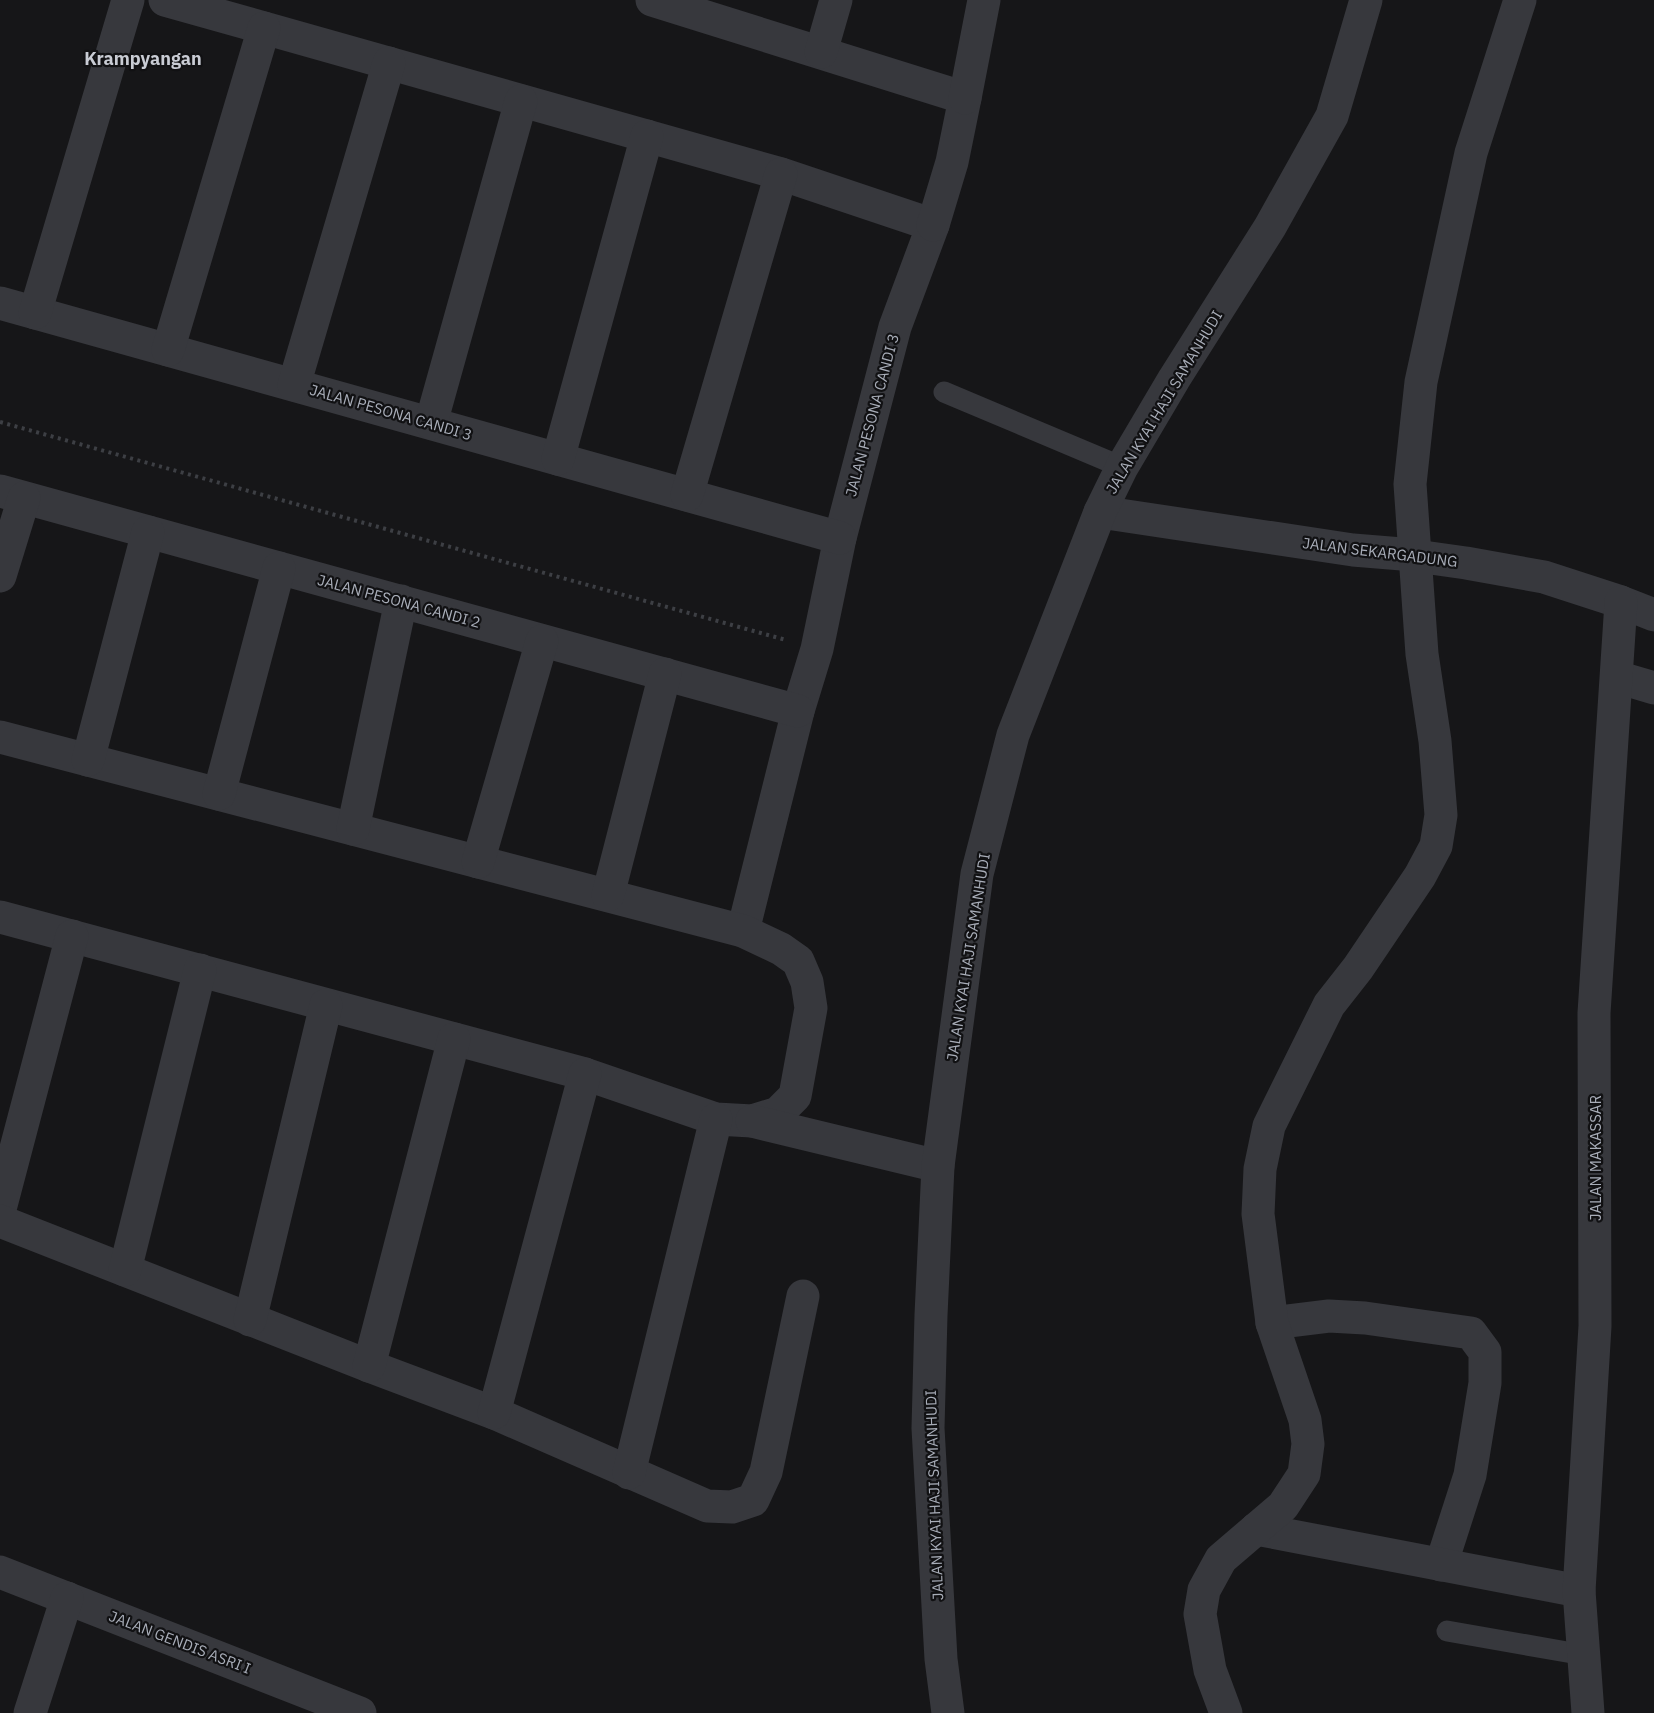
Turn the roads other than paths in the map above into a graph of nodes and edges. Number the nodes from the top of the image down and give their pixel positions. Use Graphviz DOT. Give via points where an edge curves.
graph roads {
  1 [pos="128,0"];
  2 [pos="165,0"];
  3 [pos="652,0"];
  4 [pos="836,0"];
  5 [pos="984,0"];
  6 [pos="1366,0"];
  7 [pos="1520,0"];
  8 [pos="695,6"];
  9 [pos="264,28"];
  10 [pos="821,52"];
  11 [pos="389,63"];
  12 [pos="965,98"];
  13 [pos="521,101"];
  14 [pos="647,136"];
  15 [pos="781,174"];
  16 [pos="933,225"];
  17 [pos="0,303"];
  18 [pos="35,313"];
  19 [pos="168,350"];
  20 [pos="294,385"];
  21 [pos="944,392"];
  22 [pos="431,423"];
  23 [pos="558,459"];
  24 [pos="1122,467"];
  25 [pos="12,495"];
  26 [pos="687,495"];
  27 [pos="1100,512"];
  28 [pos="148,532"];
  29 [pos="840,538"];
  30 [pos="1409,555"];
  31 [pos="279,568"];
  32 [pos="0,576"];
  33 [pos="401,602"];
  34 [pos="1621,602"];
  35 [pos="1654,615"];
  36 [pos="542,641"];
  37 [pos="665,674"];
  38 [pos="1617,677"];
  39 [pos="1654,688"];
  40 [pos="798,711"];
  41 [pos="0,737"];
  42 [pos="88,760"];
  43 [pos="219,794"];
  44 [pos="354,829"];
  45 [pos="478,861"];
  46 [pos="608,895"];
  47 [pos="0,917"];
  48 [pos="743,931"];
  49 [pos="72,936"];
  50 [pos="200,970"];
  51 [pos="326,1005"];
  52 [pos="454,1039"];
  53 [pos="585,1074"];
  54 [pos="716,1119"];
  55 [pos="752,1121"];
  56 [pos="938,1166"];
  57 [pos="0,1209"];
  58 [pos="0,1221"];
  59 [pos="125,1270"];
  60 [pos="803,1296"];
  61 [pos="250,1320"];
  62 [pos="1272,1323"];
  63 [pos="369,1366"];
  64 [pos="494,1413"];
  65 [pos="629,1473"];
  66 [pos="1256,1529"];
  67 [pos="1442,1565"];
  68 [pos="0,1572"];
  69 [pos="1579,1592"];
  70 [pos="67,1598"];
  71 [pos="1447,1631"];
  72 [pos="1584,1655"];
  73 [pos="30,1713"];
  74 [pos="360,1713"];
  75 [pos="948,1713"];
  76 [pos="1227,1713"];
  77 [pos="1588,1713"];
  1 -- 18 [label="street"];
  2 -- 9 [label="street"];
  3 -- 8 [label="street"];
  4 -- 10 [label="street"];
  5 -- 12 [label="street, JALAN PESONA CANDI 3"];
  6 -- 24 [label="street, JALAN KYAI HAJI SAMANHUDI" via="1332,116 1270,227"];
  7 -- 30 [label="street" via="1471,153 1420,382 1410,484"];
  8 -- 10 [label="street"];
  9 -- 11 [label="street"];
  9 -- 19 [label="street"];
  10 -- 12 [label="street"];
  11 -- 13 [label="street"];
  11 -- 20 [label="street"];
  12 -- 16 [label="street, JALAN PESONA CANDI 3" via="952,162"];
  13 -- 14 [label="street"];
  13 -- 22 [label="street"];
  14 -- 15 [label="street"];
  14 -- 23 [label="street"];
  15 -- 16 [label="street"];
  15 -- 26 [label="street"];
  16 -- 29 [label="street, JALAN PESONA CANDI 3" via="895,327"];
  17 -- 18 [label="street, JALAN PESONA CANDI 3"];
  18 -- 19 [label="street, JALAN PESONA CANDI 3"];
  19 -- 20 [label="street, JALAN PESONA CANDI 3"];
  20 -- 22 [label="street, JALAN PESONA CANDI 3"];
  21 -- 24 [label="lane"];
  22 -- 23 [label="street, JALAN PESONA CANDI 3"];
  23 -- 26 [label="street, JALAN PESONA CANDI 3"];
  24 -- 27 [label="street, JALAN KYAI HAJI SAMANHUDI"];
  25 -- 28 [label="street, JALAN PESONA CANDI 2"];
  25 -- 32 [label="street"];
  26 -- 29 [label="street, JALAN PESONA CANDI 3"];
  27 -- 30 [label="street, JALAN SEKARGADUNG"];
  27 -- 56 [label="street, JALAN KYAI HAJI SAMANHUDI" via="1013,735 977,874"];
  28 -- 31 [label="street, JALAN PESONA CANDI 2"];
  28 -- 42 [label="street"];
  29 -- 40 [label="street" via="817,649"];
  30 -- 34 [label="street, JALAN SEKARGADUNG" via="1544,577"];
  30 -- 62 [label="street" via="1442,815 1436,846 1420,876 1329,1005 1269,1126 1260,1168 1258,1214"];
  31 -- 33 [label="street, JALAN PESONA CANDI 2"];
  31 -- 43 [label="street"];
  33 -- 36 [label="street, JALAN PESONA CANDI 2"];
  33 -- 44 [label="street"];
  34 -- 35 [label="street, JALAN SEKARGADUNG"];
  34 -- 38 [label="street, JALAN MAKASSAR"];
  36 -- 37 [label="street, JALAN PESONA CANDI 2"];
  36 -- 45 [label="street"];
  37 -- 40 [label="street, JALAN PESONA CANDI 2"];
  37 -- 46 [label="street"];
  38 -- 39 [label="street"];
  38 -- 69 [label="street, JALAN MAKASSAR" via="1594,1013 1595,1326"];
  40 -- 48 [label="street"];
  41 -- 42 [label="street"];
  42 -- 43 [label="street"];
  43 -- 44 [label="street"];
  44 -- 45 [label="street"];
  45 -- 46 [label="street"];
  46 -- 48 [label="street"];
  47 -- 49 [label="street"];
  48 -- 55 [label="street" via="798,961 807,982 811,1008 795,1096 778,1113"];
  49 -- 50 [label="street"];
  49 -- 57 [label="street"];
  50 -- 51 [label="street"];
  50 -- 59 [label="street"];
  51 -- 52 [label="street"];
  51 -- 61 [label="street"];
  52 -- 53 [label="street"];
  52 -- 63 [label="street"];
  53 -- 54 [label="street"];
  53 -- 64 [label="street"];
  54 -- 55 [label="street"];
  54 -- 65 [label="street"];
  55 -- 56 [label="street"];
  56 -- 75 [label="street, JALAN KYAI HAJI SAMANHUDI" via="928,1428 941,1659"];
  58 -- 59 [label="street"];
  59 -- 61 [label="street"];
  60 -- 65 [label="street" via="766,1472 753,1500 732,1507 707,1506"];
  61 -- 63 [label="street"];
  62 -- 66 [label="street" via="1305,1420 1308,1444 1304,1474 1283,1506"];
  62 -- 67 [label="street" via="1329,1316 1472,1333 1485,1352 1485,1383 1470,1474"];
  63 -- 64 [label="street"];
  64 -- 65 [label="street"];
  66 -- 67 [label="street"];
  66 -- 76 [label="street" via="1221,1559 1204,1590 1200,1614 1210,1670"];
  67 -- 69 [label="street"];
  68 -- 70 [label="street, JALAN GENDIS ASRI I"];
  69 -- 72 [label="street, JALAN MAKASSAR"];
  70 -- 73 [label="street"];
  70 -- 74 [label="street, JALAN GENDIS ASRI I"];
  71 -- 72 [label="lane"];
  72 -- 77 [label="street, JALAN MAKASSAR"];
}
